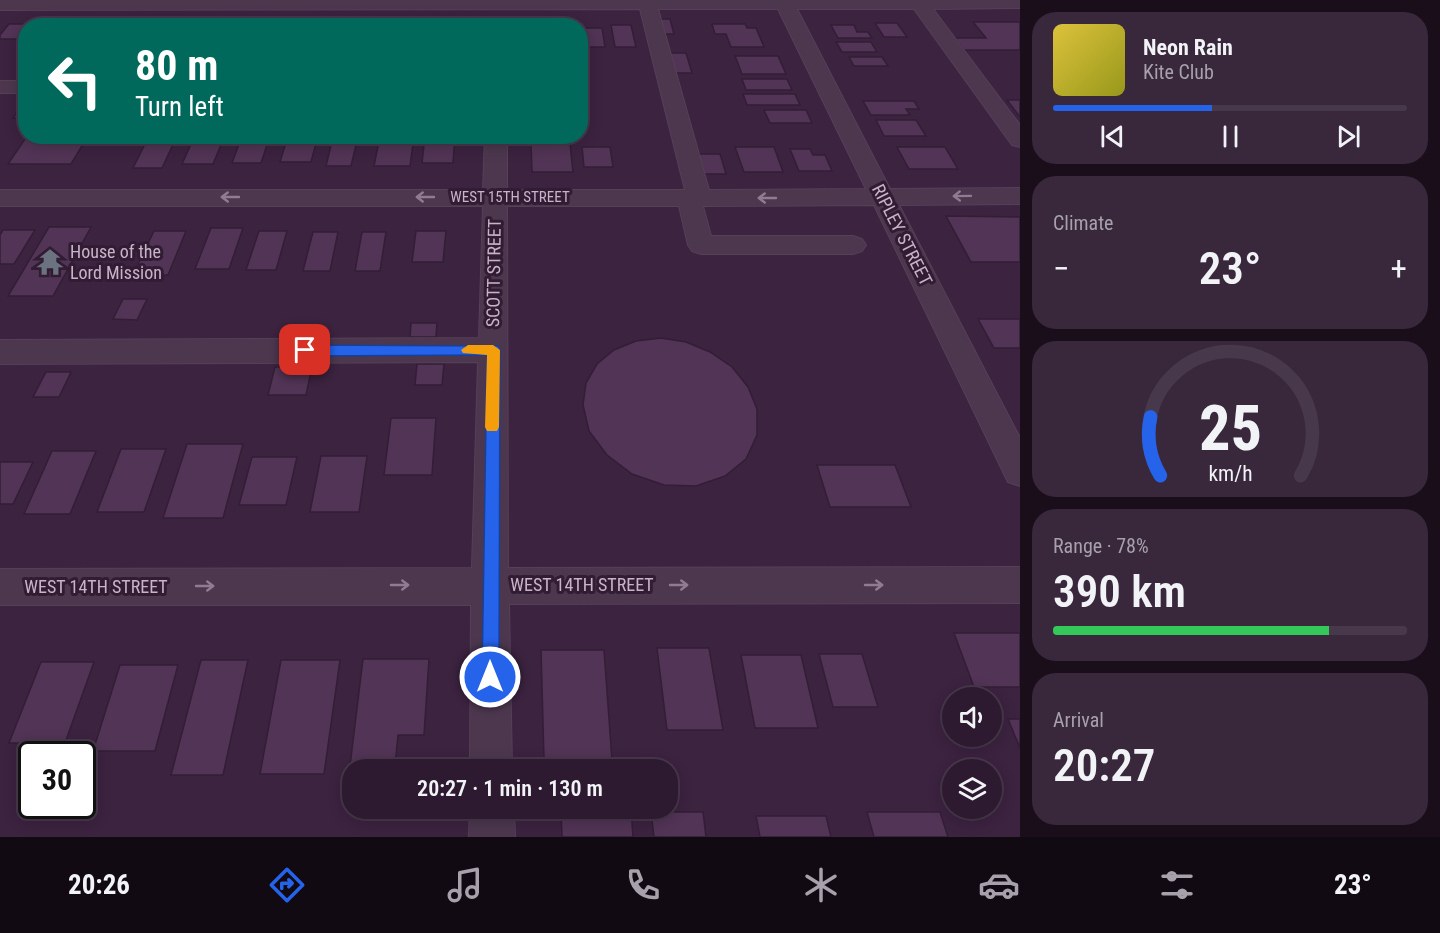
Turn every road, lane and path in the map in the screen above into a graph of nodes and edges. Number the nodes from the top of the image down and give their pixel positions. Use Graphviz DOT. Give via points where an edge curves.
graph roads {
  1 [pos="784,2"];
  2 [pos="918,2"];
  3 [pos="508,3"];
  4 [pos="1020,3"];
  5 [pos="648,4"];
  6 [pos="0,5"];
  7 [pos="501,18"];
  8 [pos="0,87"];
  9 [pos="18,87"];
  10 [pos="1020,140"];
  11 [pos="496,144"];
  12 [pos="1020,196"];
  13 [pos="495,197"];
  14 [pos="883,197"];
  15 [pos="0,198"];
  16 [pos="694,198"];
  17 [pos="853,245"];
  18 [pos="493,350"];
  19 [pos="0,352"];
  20 [pos="1020,471"];
  21 [pos="490,585"];
  22 [pos="1020,585"];
  23 [pos="0,587"];
  24 [pos="491,759"];
  25 [pos="492,819"];
  26 [pos="492,837"];
  1 -- 2 [label="street"];
  1 -- 5 [label="street"];
  1 -- 14 [label="street, RIPLEY STREET"];
  2 -- 4 [label="street"];
  2 -- 10 [label="street"];
  3 -- 5 [label="street"];
  3 -- 6 [label="street"];
  3 -- 7 [label="street"];
  5 -- 16 [label="street"];
  8 -- 9 [label="street"];
  11 -- 13 [label="street, SCOTT STREET"];
  12 -- 14 [label="street, WEST 15TH STREET, one-way"];
  13 -- 15 [label="street, WEST 15TH STREET, one-way"];
  13 -- 16 [label="street, WEST 15TH STREET"];
  13 -- 18 [label="street, SCOTT STREET"];
  14 -- 16 [label="street, WEST 15TH STREET, one-way"];
  14 -- 20 [label="street, RIPLEY STREET"];
  16 -- 17 [label="street" via="701,245"];
  18 -- 19 [label="street"];
  18 -- 21 [label="street, SCOTT STREET"];
  21 -- 22 [label="street, WEST 14TH STREET, one-way"];
  23 -- 21 [label="street, WEST 14TH STREET, one-way"];
  21 -- 24 [label="street, SCOTT STREET"];
  25 -- 26 [label="street"];
}
